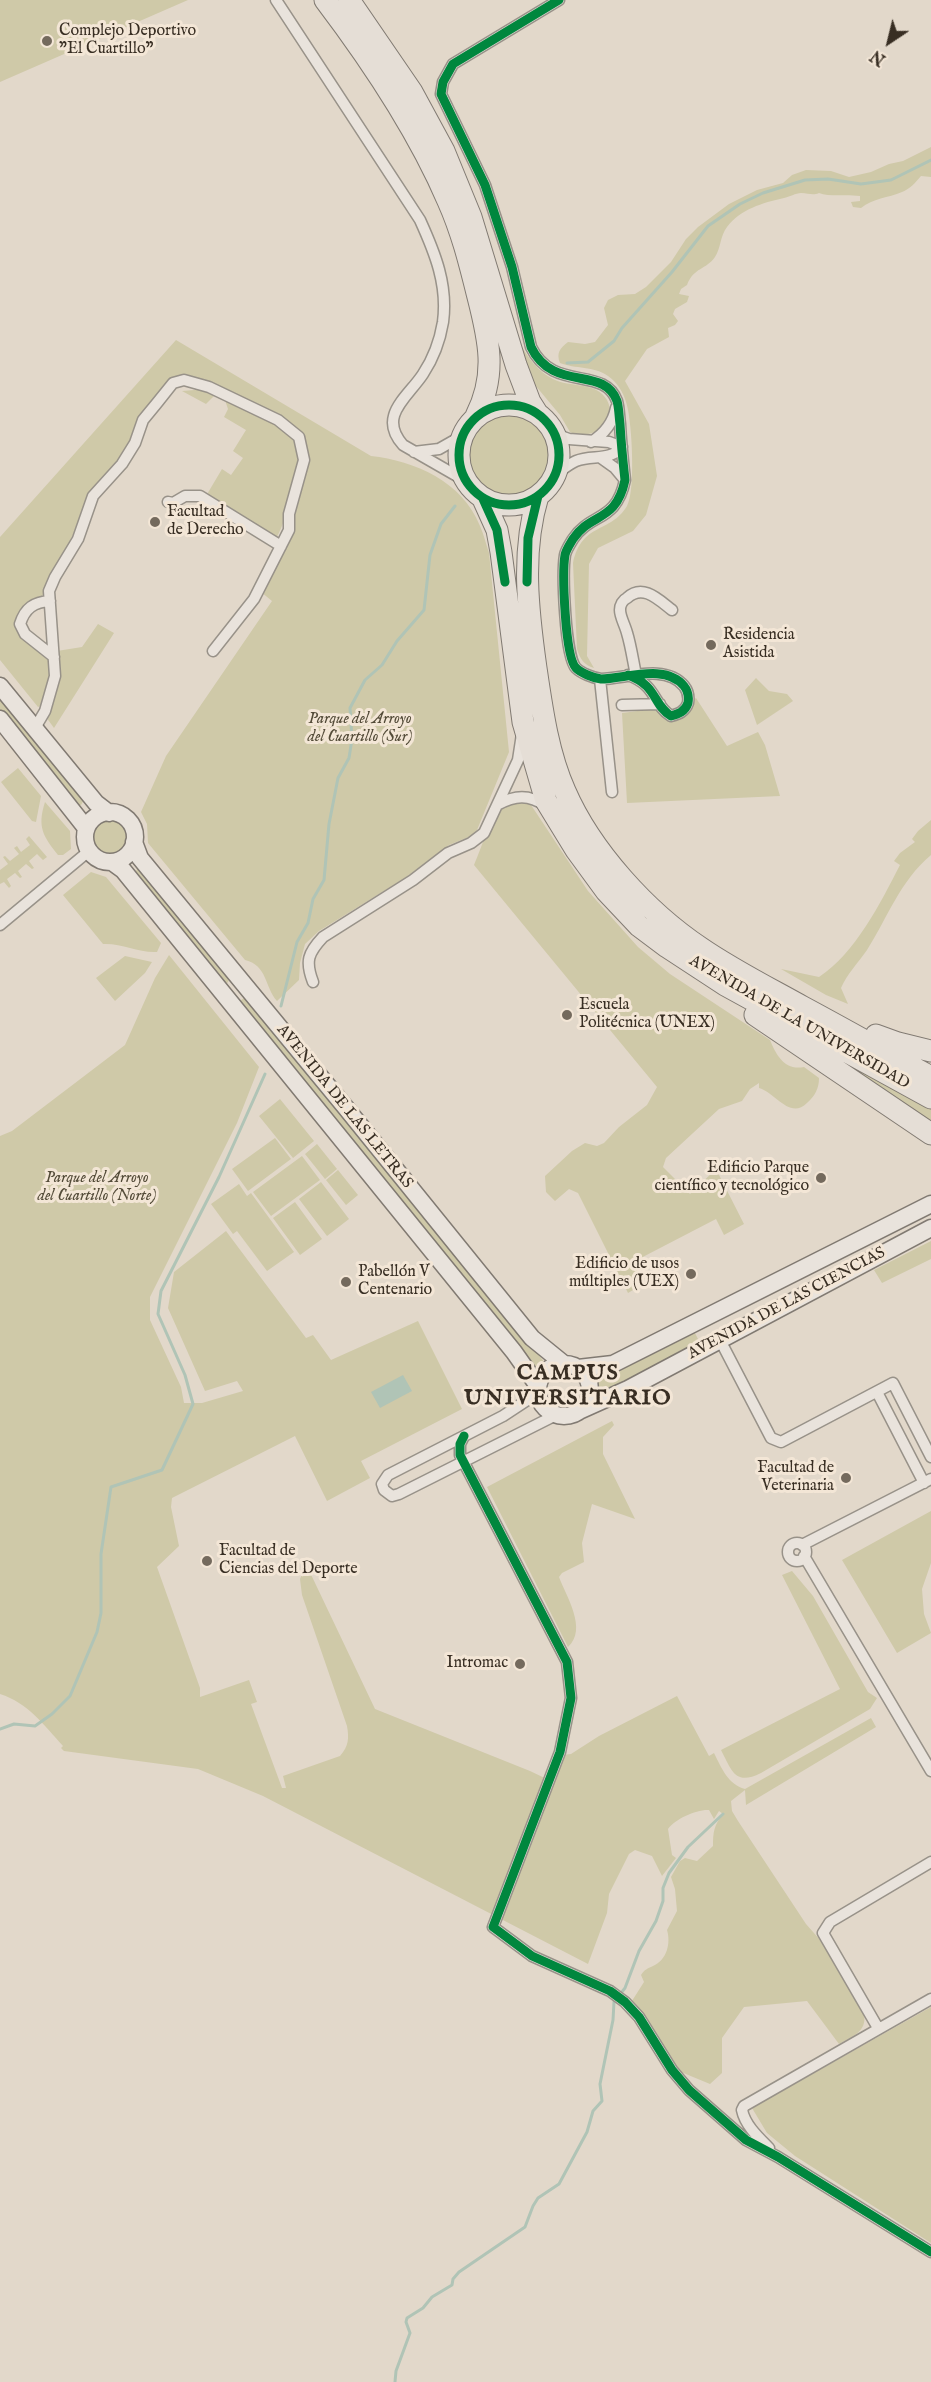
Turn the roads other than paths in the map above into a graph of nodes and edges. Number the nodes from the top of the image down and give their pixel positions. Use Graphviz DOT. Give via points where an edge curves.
graph roads {
  1 [pos="276,0"];
  2 [pos="325,0"];
  3 [pos="349,0"];
  4 [pos="559,0"];
  5 [pos="617,401"];
  6 [pos="537,413"];
  7 [pos="476,416"];
  8 [pos="555,434"];
  9 [pos="462,436"];
  10 [pos="590,442"];
  11 [pos="622,447"];
  12 [pos="414,452"];
  13 [pos="601,458"];
  14 [pos="556,474"];
  15 [pos="464,480"];
  16 [pos="625,480"];
  17 [pos="538,496"];
  18 [pos="483,499"];
  19 [pos="168,502"];
  20 [pos="281,546"];
  21 [pos="50,601"];
  22 [pos="672,610"];
  23 [pos="213,651"];
  24 [pos="54,657"];
  25 [pos="632,675"];
  26 [pos="600,679"];
  27 [pos="0,686"];
  28 [pos="660,704"];
  29 [pos="622,705"];
  30 [pos="0,719"];
  31 [pos="35,728"];
  32 [pos="524,728"];
  33 [pos="612,792"];
  34 [pos="496,805"];
  35 [pos="552,811"];
  36 [pos="109,813"];
  37 [pos="86,828"];
  38 [pos="134,842"];
  39 [pos="90,851"];
  40 [pos="112,862"];
  41 [pos="0,925"];
  42 [pos="667,947"];
  43 [pos="731,967"];
  44 [pos="313,982"];
  45 [pos="243,983"];
  46 [pos="226,998"];
  47 [pos="931,1051"];
  48 [pos="931,1077"];
  49 [pos="931,1098"];
  50 [pos="931,1134"];
  51 [pos="931,1204"];
  52 [pos="931,1228"];
  53 [pos="720,1341"];
  54 [pos="571,1366"];
  55 [pos="538,1390"];
  56 [pos="877,1392"];
  57 [pos="579,1411"];
  58 [pos="556,1415"];
  59 [pos="464,1436"];
  60 [pos="931,1456"];
  61 [pos="463,1461"];
  62 [pos="928,1481"];
  63 [pos="931,1771"];
  64 [pos="931,1862"];
  65 [pos="931,1999"];
  66 [pos="878,2028"];
  67 [pos="778,2157"];
  68 [pos="931,2252"];
  1 -- 12 [label="street" via="420,220 439,267 444,307 439,341 425,372 403,398 393,424 398,439"];
  2 -- 7 [label="highway" via="392,95 452,212 470,261 485,326 490,375"];
  3 -- 6 [label="highway" via="412,92 444,151 471,217 516,365"];
  4 -- 5 [label="street" via="453,64 442,82 441,94 485,185 536,357 567,377 601,383"];
  5 -- 10 [label="street" via="609,426"];
  5 -- 11 [label="street"];
  6 -- 7 [label="highway" via="502,405"];
  6 -- 8 [label="highway"];
  7 -- 9 [label="highway"];
  8 -- 10 [label="street"];
  8 -- 14 [label="highway" via="559,454"];
  9 -- 12 [label="street" via="439,449"];
  9 -- 15 [label="highway" via="458,458"];
  10 -- 11 [label="street"];
  11 -- 13 [label="street"];
  11 -- 16 [label="street"];
  12 -- 15 [label="street"];
  13 -- 14 [label="street" via="577,460"];
  13 -- 16 [label="street"];
  14 -- 17 [label="highway"];
  15 -- 18 [label="highway"];
  16 -- 26 [label="street" via="615,506 581,528 565,554 570,659 576,668"];
  17 -- 18 [label="highway" via="507,506"];
  17 -- 43 [label="highway, AVENIDA DE LA UNIVERSIDAD" via="528,538 527,582 541,704 565,793 621,876 672,925"];
  18 -- 32 [label="highway, AVENIDA DE LA UNIVERSIDAD" via="501,552"];
  19 -- 20 [label="street" via="200,496"];
  20 -- 21 [label="street" via="290,530 290,514 304,460 299,437 278,420 209,387 184,380 173,383 143,420 122,464 93,496 78,538 49,591"];
  20 -- 23 [label="street" via="254,599"];
  21 -- 24 [label="street"];
  21 -- 24 [label="street" via="29,607 20,624 25,634"];
  22 -- 25 [label="street" via="644,591 634,593 621,605"];
  24 -- 31 [label="street" via="55,676 45,711"];
  25 -- 26 [label="street"];
  25 -- 28 [label="street" via="642,680"];
  25 -- 28 [label="street" via="666,676 688,692 689,700 680,713 670,716"];
  26 -- 33 [label="street"];
  27 -- 31 [label="main road"];
  28 -- 29 [label="street"];
  30 -- 37 [label="main road"];
  31 -- 36 [label="main road" via="96,803"];
  32 -- 34 [label="street" via="518,760"];
  32 -- 35 [label="highway, AVENIDA DE LA UNIVERSIDAD"];
  34 -- 35 [label="street" via="520,796 537,800"];
  34 -- 44 [label="street" via="484,833 448,853 311,949 308,968"];
  35 -- 42 [label="highway, AVENIDA DE LA UNIVERSIDAD" via="606,891 639,926"];
  36 -- 37 [label="main road" via="94,818"];
  36 -- 38 [label="main road" via="128,821"];
  37 -- 39 [label="main road" via="85,842"];
  38 -- 40 [label="main road" via="126,856"];
  38 -- 45 [label="main road, AVENIDA DE LAS LETRAS" via="140,858"];
  39 -- 40 [label="main road" via="98,859"];
  39 -- 41 [label="street"];
  40 -- 46 [label="main road, AVENIDA DE LAS LETRAS" via="123,870"];
  42 -- 49 [label="highway, AVENIDA DE LA UNIVERSIDAD" via="725,985"];
  42 -- 50 [label="highway" via="701,979"];
  43 -- 47 [label="highway" via="868,1032"];
  43 -- 48 [label="highway, AVENIDA DE LA UNIVERSIDAD"];
  45 -- 46 [label="street"];
  45 -- 54 [label="main road, AVENIDA DE LAS LETRAS" via="531,1338"];
  46 -- 55 [label="main road, AVENIDA DE LAS LETRAS" via="514,1352"];
  51 -- 54 [label="main road, AVENIDA DE LAS CIENCIAS" via="613,1364"];
  52 -- 53 [label="main road, AVENIDA DE LAS CIENCIAS"];
  53 -- 56 [label="street" via="771,1438 781,1442"];
  53 -- 57 [label="main road, AVENIDA DE LAS CIENCIAS"];
  54 -- 55 [label="main road" via="547,1370"];
  54 -- 57 [label="main road" via="588,1380 590,1392"];
  55 -- 58 [label="main road" via="544,1406"];
  55 -- 59 [label="street" via="503,1416"];
  56 -- 60 [label="street" via="893,1383"];
  56 -- 62 [label="street"];
  57 -- 58 [label="main road"];
  58 -- 61 [label="street"];
  59 -- 61 [label="street" via="459,1449"];
  59 -- 61 [label="street" via="388,1475 383,1487 388,1494 399,1494"];
  61 -- 67 [label="street" via="567,1662 571,1698 560,1752 493,1927 532,1956 623,2001 639,2017 688,2090 746,2140"];
  62 -- 63 [label="street" via="801,1554"];
  64 -- 66 [label="street" via="830,1922 823,1933"];
  65 -- 66 [label="street"];
  66 -- 67 [label="street" via="744,2106 742,2114 749,2126"];
  67 -- 68 [label="street"];
}
